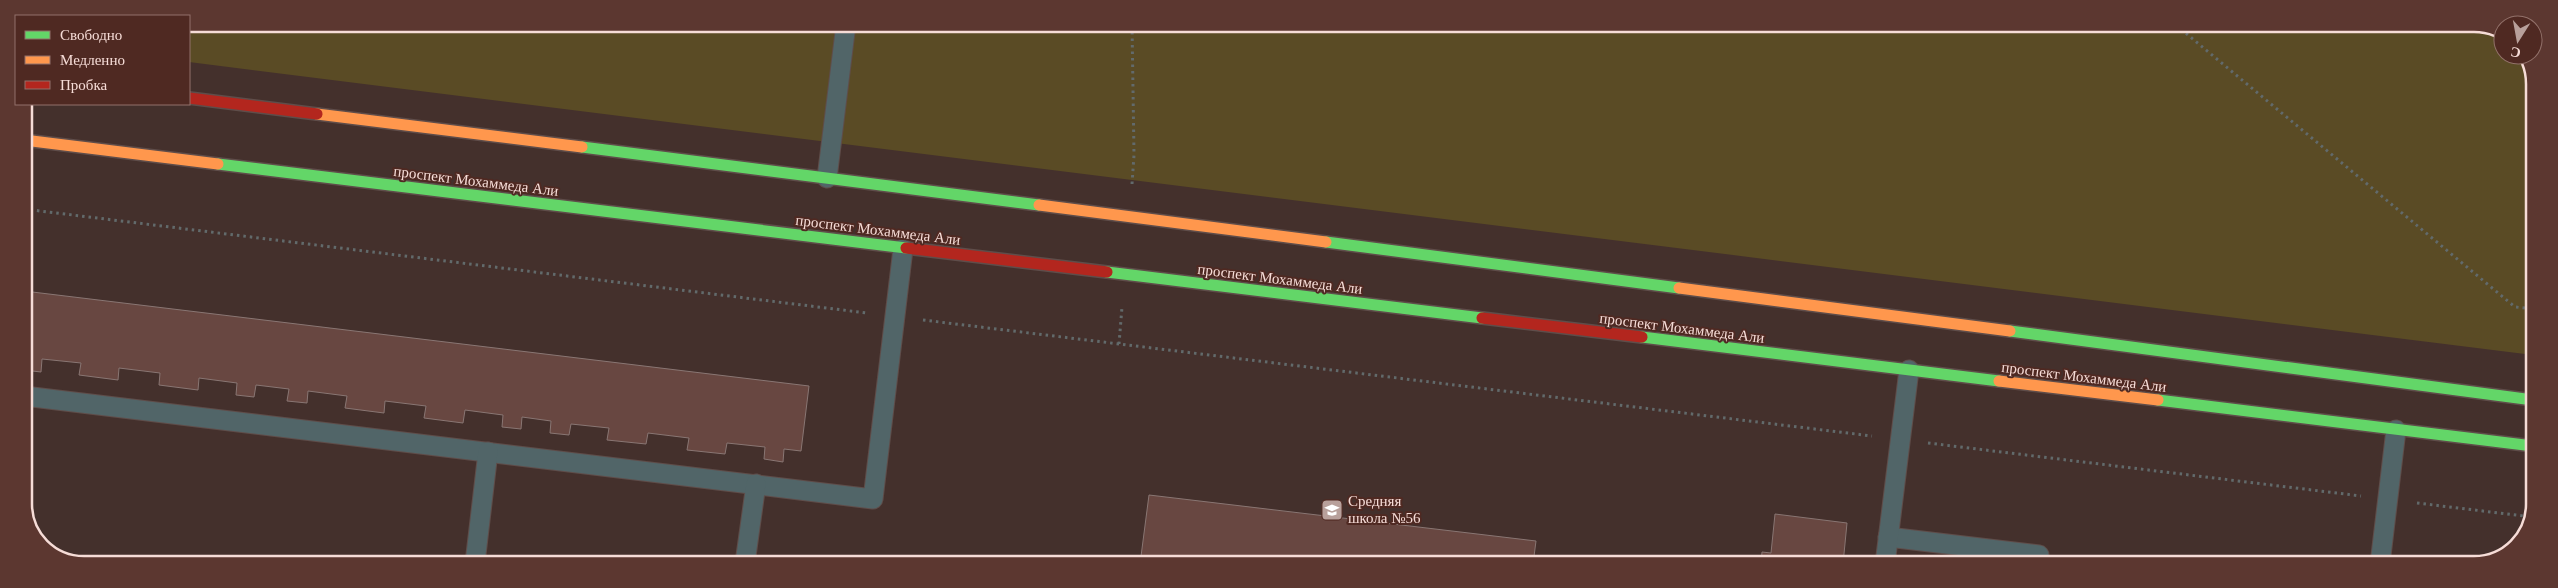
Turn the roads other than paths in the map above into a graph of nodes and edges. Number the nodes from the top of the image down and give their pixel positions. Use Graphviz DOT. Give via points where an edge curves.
graph roads {
  1 [pos="845,32"];
  2 [pos="190,98"];
  3 [pos="32,141"];
  4 [pos="828,178"];
  5 [pos="903,249"];
  6 [pos="1909,370"];
  7 [pos="33,397"];
  8 [pos="2526,399"];
  9 [pos="2396,430"];
  10 [pos="2526,445"];
  11 [pos="488,452"];
  12 [pos="756,484"];
  13 [pos="1888,537"];
  14 [pos="476,556"];
  15 [pos="746,556"];
  16 [pos="1886,556"];
  17 [pos="2039,556"];
  18 [pos="2381,556"];
  1 -- 4 [label="lane"];
  2 -- 4 [label="main road"];
  3 -- 5 [label="main road, проспект Мохаммеда Али"];
  4 -- 8 [label="main road"];
  5 -- 6 [label="main road, проспект Мохаммеда Али"];
  5 -- 12 [label="lane" via="873,499"];
  6 -- 9 [label="main road, проспект Мохаммеда Али"];
  6 -- 13 [label="lane"];
  7 -- 11 [label="lane"];
  9 -- 10 [label="main road, проспект Мохаммеда Али"];
  9 -- 18 [label="lane"];
  11 -- 12 [label="lane"];
  11 -- 14 [label="lane"];
  12 -- 15 [label="lane"];
  13 -- 16 [label="lane"];
  13 -- 17 [label="lane"];
}
